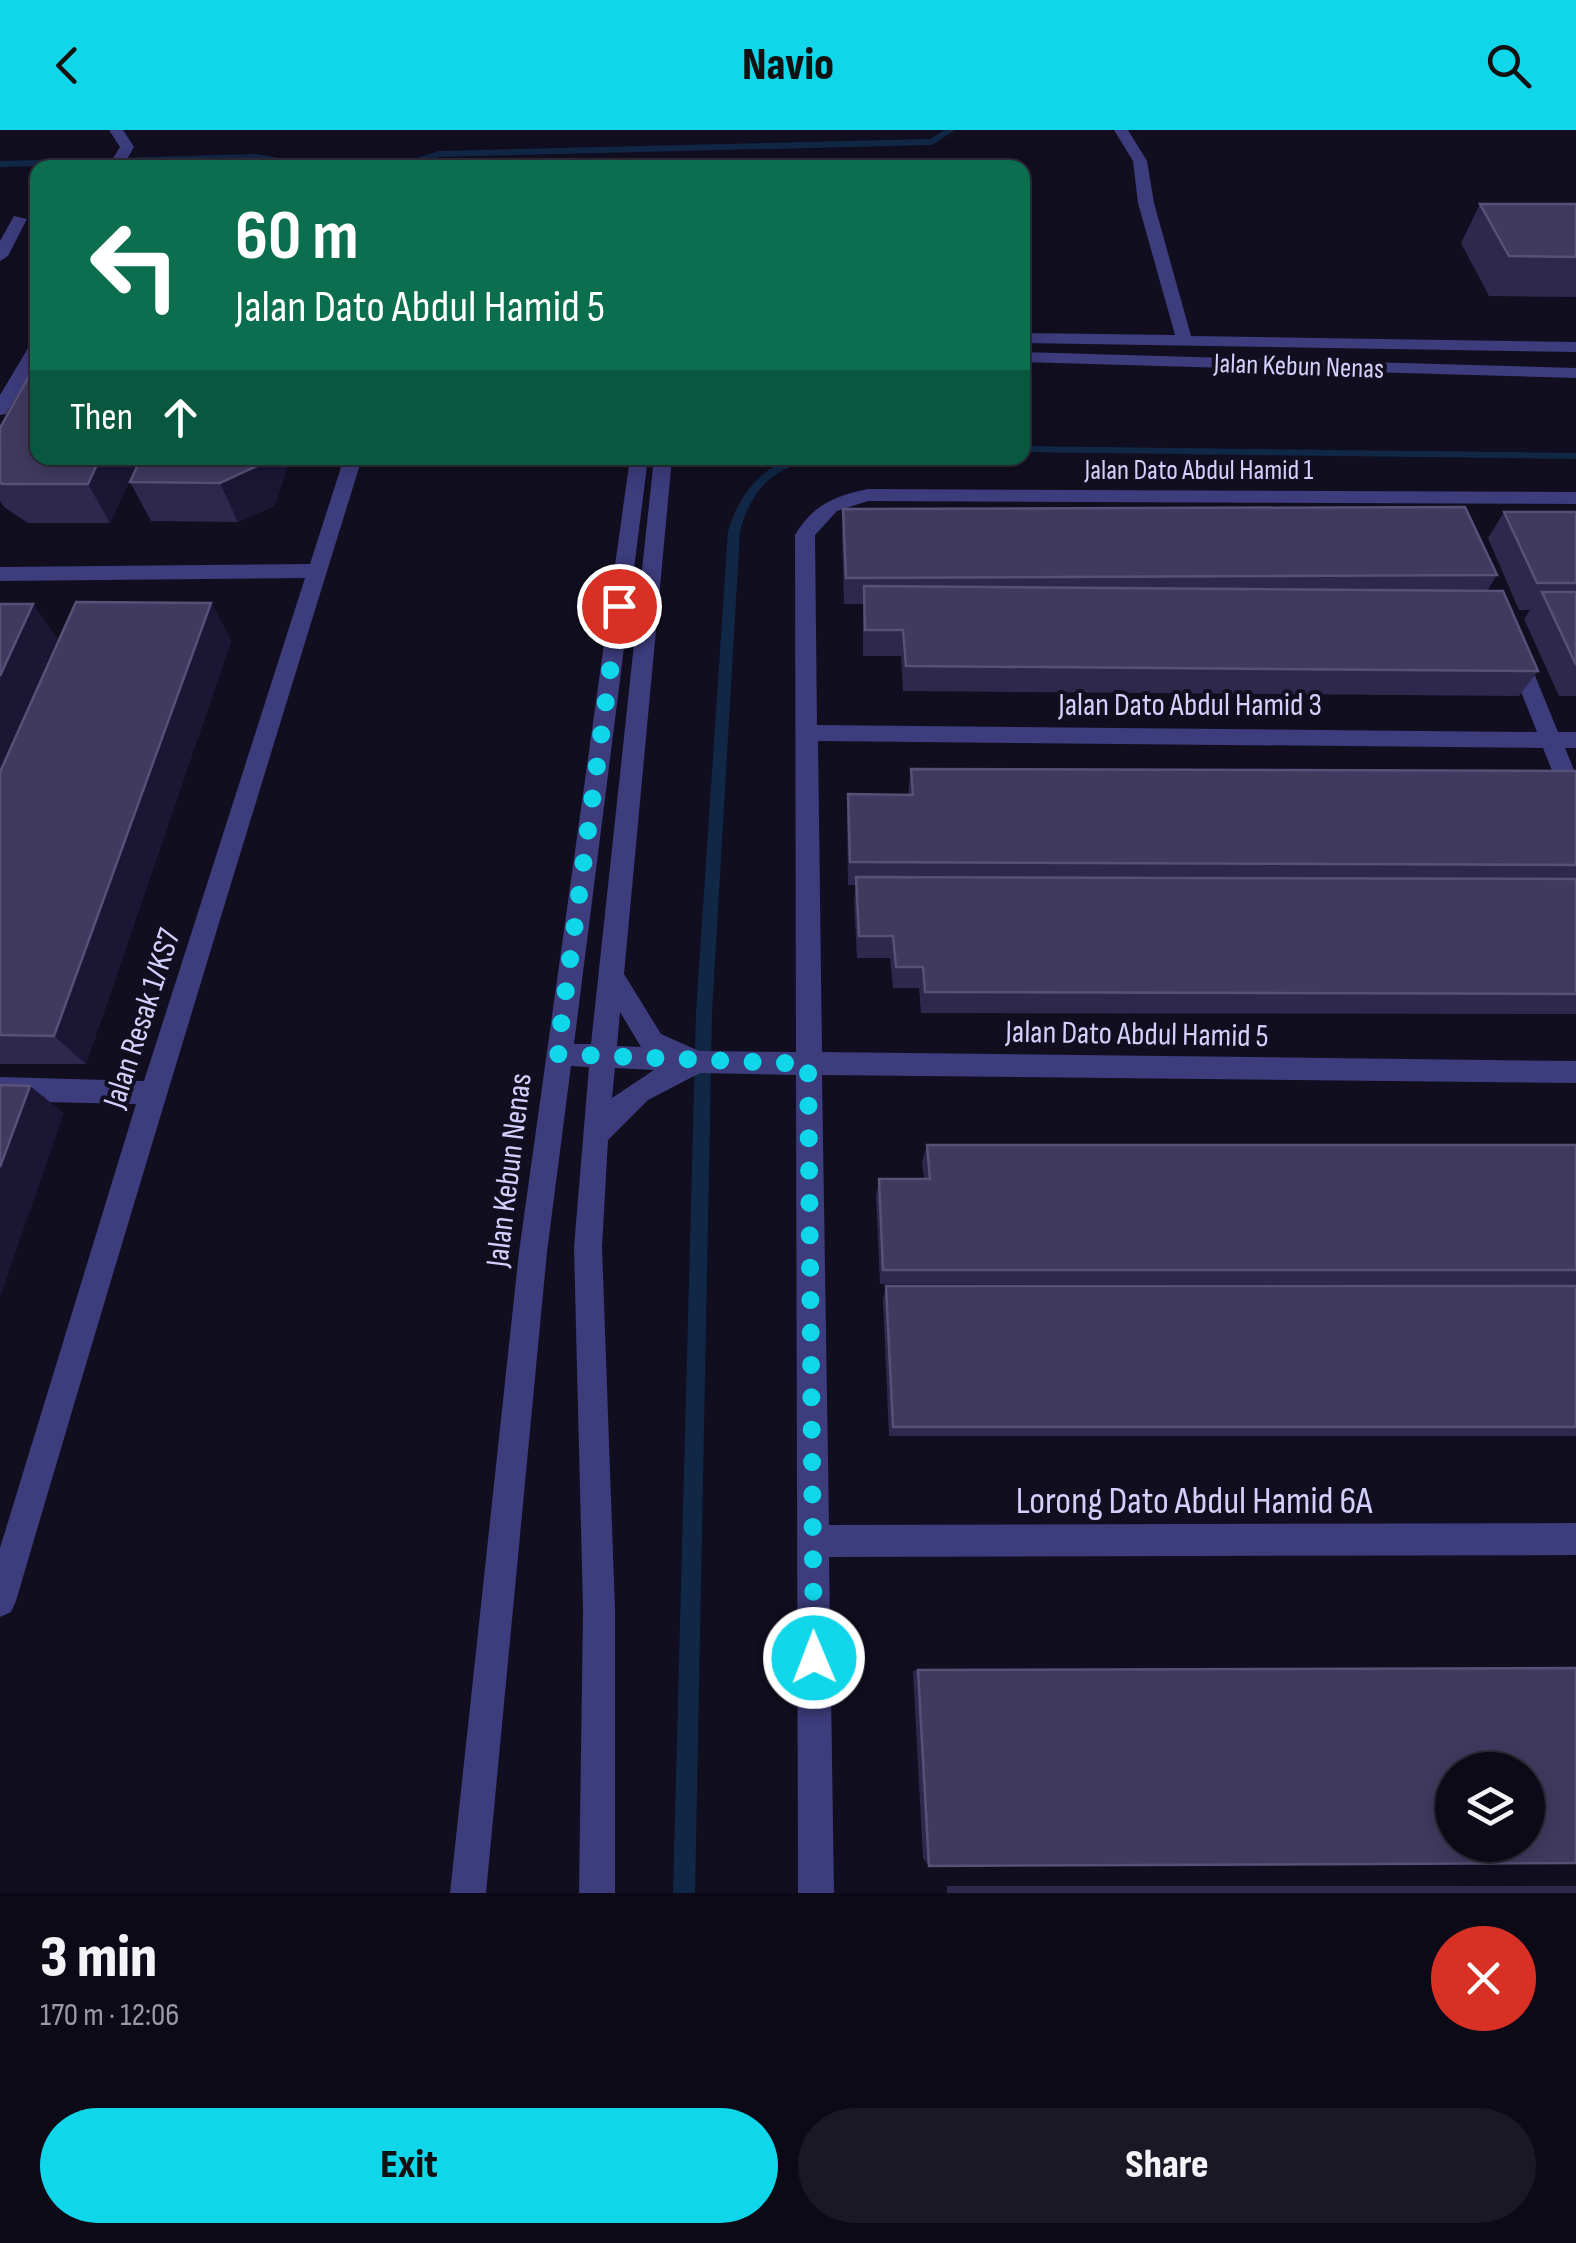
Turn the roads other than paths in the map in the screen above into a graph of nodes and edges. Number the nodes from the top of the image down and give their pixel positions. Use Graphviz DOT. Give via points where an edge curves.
graph roads {
  1 [pos="116,130"];
  2 [pos="1121,130"];
  3 [pos="119,160"];
  4 [pos="0,218"];
  5 [pos="19,218"];
  6 [pos="30,219"];
  7 [pos="0,256"];
  8 [pos="1030,338"];
  9 [pos="1142,339"];
  10 [pos="1184,339"];
  11 [pos="1576,347"];
  12 [pos="1030,357"];
  13 [pos="30,359"];
  14 [pos="1149,361"];
  15 [pos="1576,373"];
  16 [pos="0,410"];
  17 [pos="350,465"];
  18 [pos="638,465"];
  19 [pos="662,465"];
  20 [pos="1576,498"];
  21 [pos="320,571"];
  22 [pos="0,574"];
  23 [pos="1509,636"];
  24 [pos="804,733"];
  25 [pos="1550,739"];
  26 [pos="1576,740"];
  27 [pos="1576,803"];
  28 [pos="612,977"];
  29 [pos="557,1054"];
  30 [pos="603,1056"];
  31 [pos="709,1062"];
  32 [pos="808,1064"];
  33 [pos="1576,1072"];
  34 [pos="0,1088"];
  35 [pos="154,1092"];
  36 [pos="595,1136"];
  37 [pos="1576,1539"];
  38 [pos="813,1541"];
  39 [pos="0,1601"];
  40 [pos="468,1893"];
  41 [pos="597,1893"];
  42 [pos="816,1893"];
  1 -- 3 [label="street" via="128,147"];
  2 -- 10 [label="street" via="1140,161"];
  4 -- 5 [label="street"];
  5 -- 6 [label="street"];
  5 -- 7 [label="street"];
  8 -- 9 [label="street, Jalan Kebun Nenas"];
  9 -- 10 [label="street, Jalan Kebun Nenas"];
  9 -- 14 [label="street"];
  10 -- 11 [label="street, Jalan Kebun Nenas"];
  12 -- 14 [label="street, Jalan Kebun Nenas"];
  13 -- 16 [label="street"];
  14 -- 15 [label="street, Jalan Kebun Nenas"];
  17 -- 21 [label="street, Jalan Resak 1/KS7"];
  18 -- 29 [label="street, Jalan Kebun Nenas"];
  19 -- 28 [label="street"];
  20 -- 24 [label="street, Jalan Dato Abdul Hamid 1" via="1457,507 868,495 824,508 805,536"];
  21 -- 22 [label="street"];
  21 -- 35 [label="street, Jalan Resak 1/KS7"];
  23 -- 25 [label="street"];
  24 -- 25 [label="street, Jalan Dato Abdul Hamid 3"];
  24 -- 32 [label="street"];
  25 -- 26 [label="street, Jalan Dato Abdul Hamid 3"];
  25 -- 27 [label="street"];
  28 -- 30 [label="street"];
  28 -- 31 [label="street, Jalan Dato Abdul Hamid 5" via="652,1042"];
  29 -- 30 [label="street"];
  29 -- 40 [label="street, Jalan Kebun Nenas"];
  30 -- 31 [label="street"];
  30 -- 36 [label="street"];
  31 -- 32 [label="street, Jalan Dato Abdul Hamid 5"];
  31 -- 36 [label="street, Jalan Dato Abdul Hamid 5" via="648,1084 614,1109"];
  32 -- 33 [label="street, Jalan Dato Abdul Hamid 5"];
  32 -- 38 [label="street"];
  34 -- 35 [label="street"];
  35 -- 39 [label="street, Jalan Resak 1/KS7"];
  36 -- 41 [label="street" via="588,1247 600,1610"];
  37 -- 38 [label="street, Lorong Dato Abdul Hamid 6A"];
  38 -- 42 [label="street"];
}
